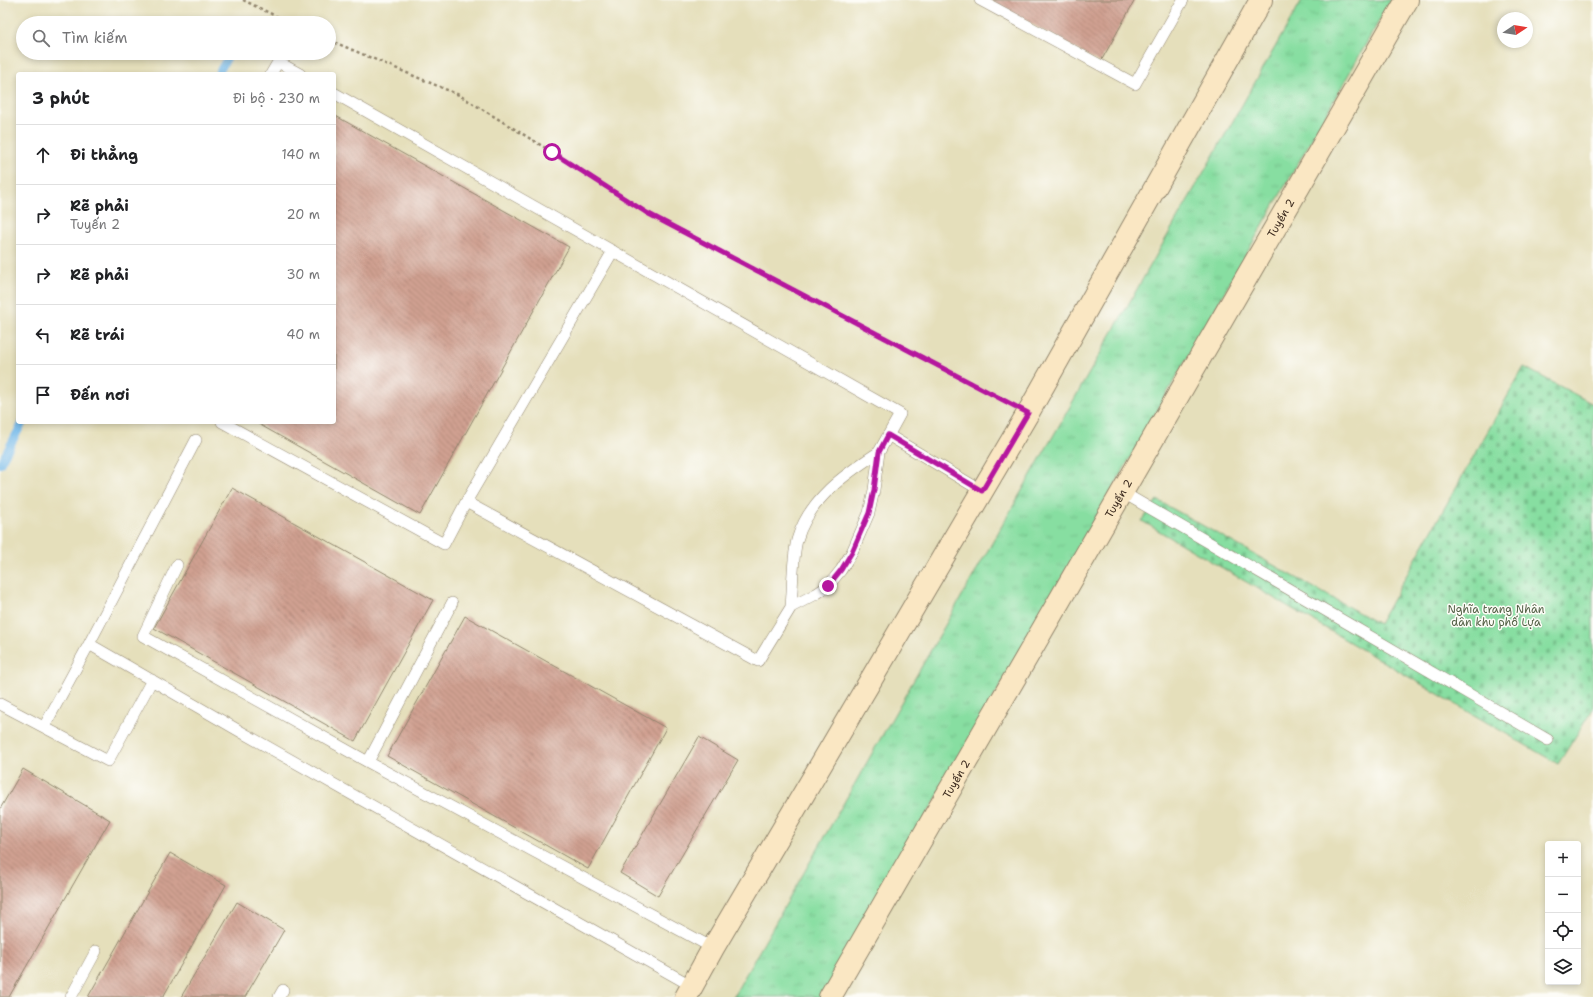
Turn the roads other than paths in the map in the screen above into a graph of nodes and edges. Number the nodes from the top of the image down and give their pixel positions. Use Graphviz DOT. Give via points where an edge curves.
graph roads {
  1 [pos="980,0"];
  2 [pos="1183,0"];
  3 [pos="1261,0"];
  4 [pos="1406,0"];
  5 [pos="272,72"];
  6 [pos="296,72"];
  7 [pos="336,94"];
  8 [pos="613,251"];
  9 [pos="226,424"];
  10 [pos="888,435"];
  11 [pos="196,440"];
  12 [pos="879,452"];
  13 [pos="982,491"];
  14 [pos="1122,492"];
  15 [pos="466,502"];
  16 [pos="177,565"];
  17 [pos="452,603"];
  18 [pos="791,607"];
  19 [pos="89,644"];
  20 [pos="152,680"];
  21 [pos="0,704"];
  22 [pos="44,727"];
  23 [pos="1548,740"];
  24 [pos="368,762"];
  25 [pos="713,948"];
  26 [pos="96,951"];
  27 [pos="689,991"];
  28 [pos="71,997"];
  29 [pos="830,997"];
  1 -- 2 [label="lane" via="1135,84"];
  3 -- 13 [label="main road"];
  4 -- 14 [label="main road, Tuyến 2"];
  5 -- 6 [label="lane" via="278,62"];
  7 -- 8 [label="lane"];
  8 -- 10 [label="lane" via="900,414"];
  8 -- 15 [label="lane"];
  9 -- 15 [label="lane" via="444,544"];
  10 -- 12 [label="lane"];
  10 -- 13 [label="lane"];
  11 -- 19 [label="lane"];
  12 -- 18 [label="lane" via="869,513 852,552 828,586"];
  12 -- 18 [label="lane" via="835,483 808,516 798,540"];
  13 -- 25 [label="main road"];
  14 -- 23 [label="lane"];
  14 -- 29 [label="main road, Tuyến 2"];
  15 -- 18 [label="lane" via="758,661"];
  16 -- 24 [label="lane" via="143,636"];
  17 -- 24 [label="lane"];
  19 -- 20 [label="lane"];
  19 -- 22 [label="lane"];
  20 -- 22 [label="lane" via="108,761"];
  20 -- 27 [label="lane" via="486,870"];
  21 -- 22 [label="lane"];
  24 -- 25 [label="lane"];
  25 -- 27 [label="main road"];
  26 -- 28 [label="lane"];
}
